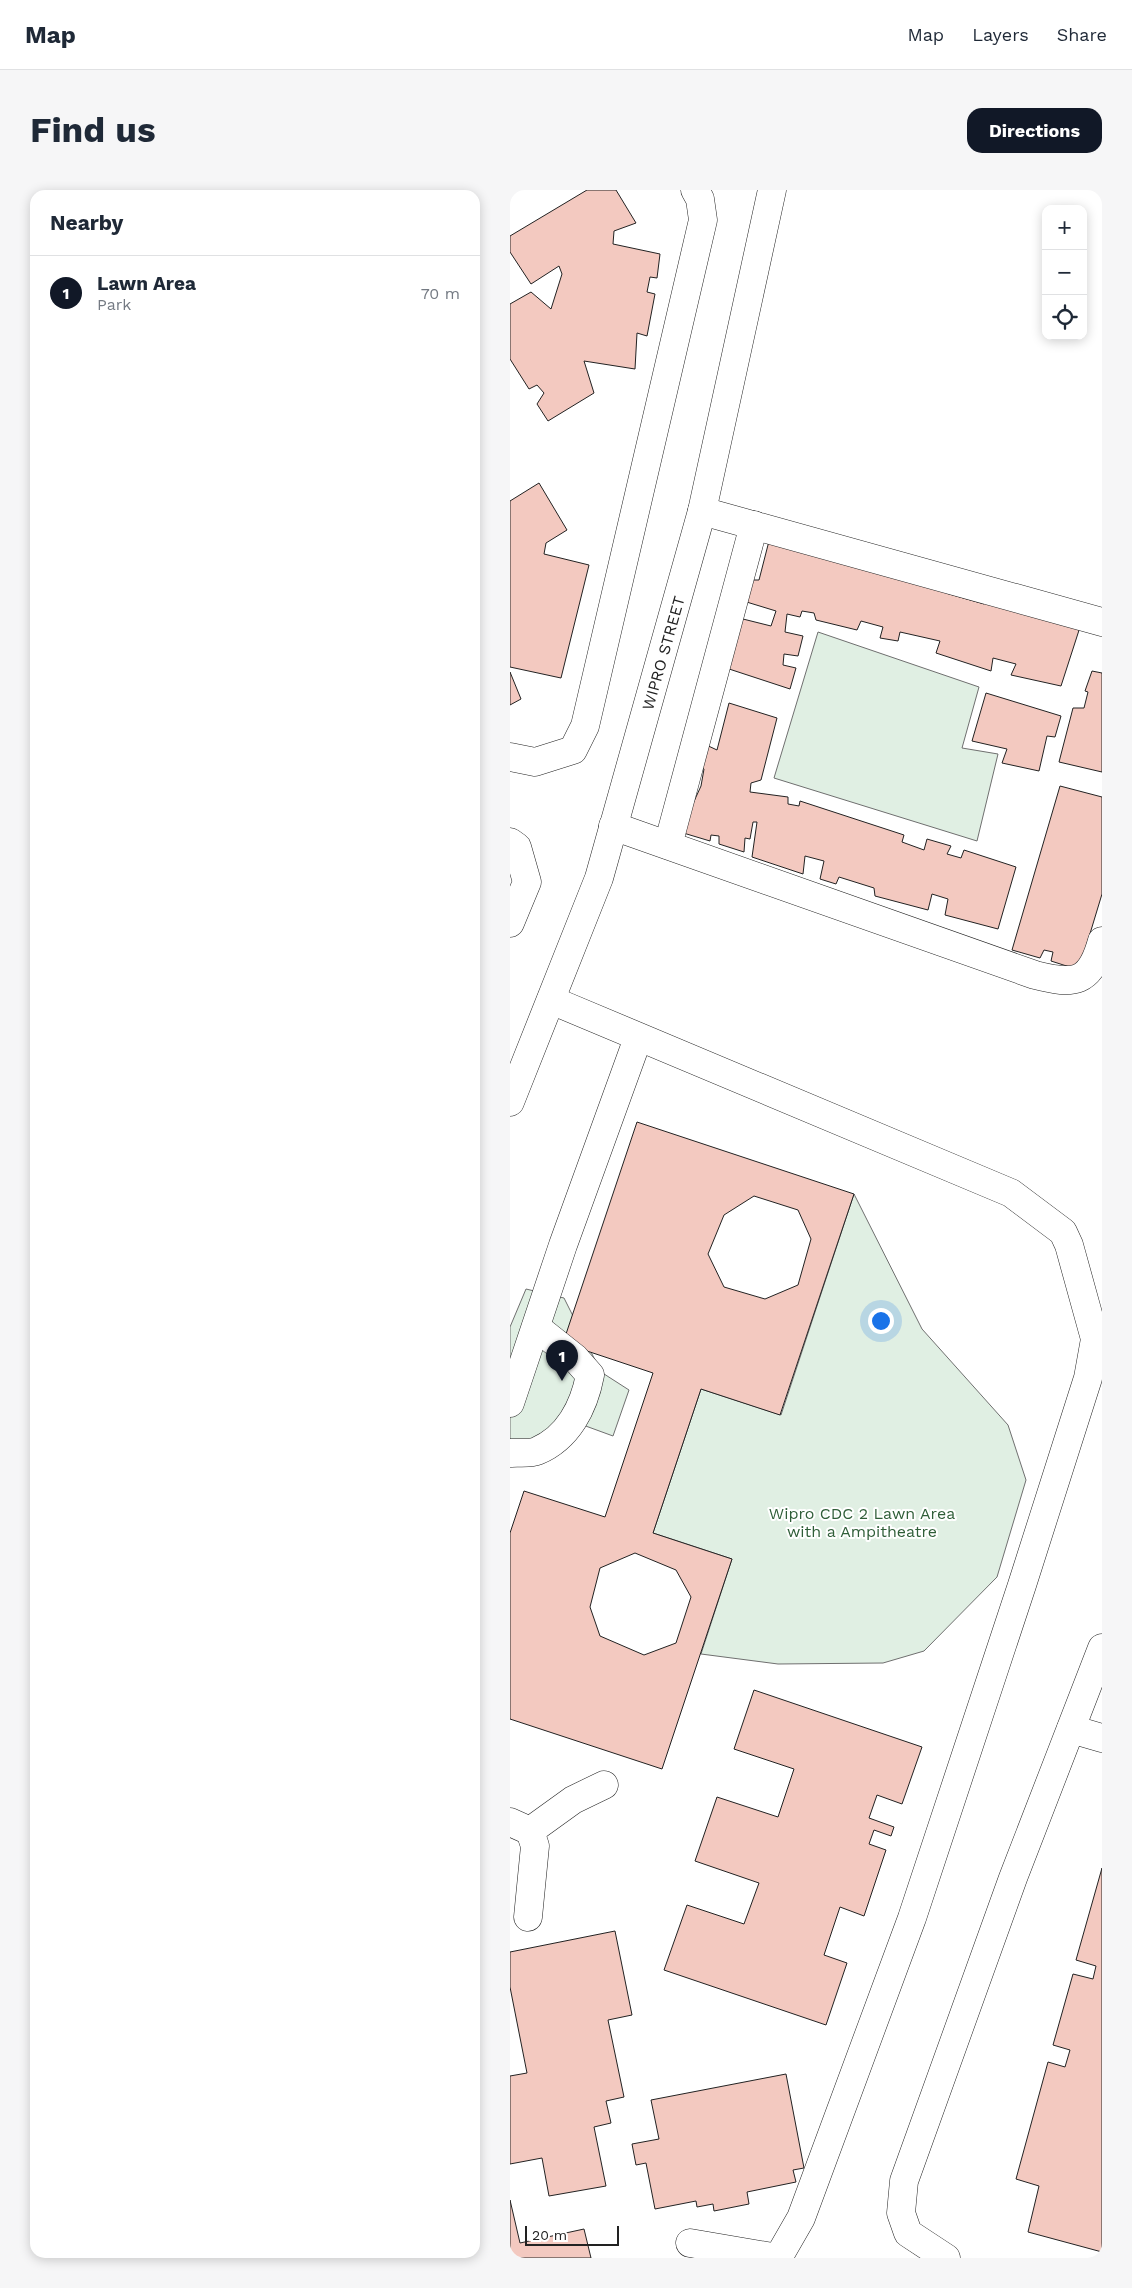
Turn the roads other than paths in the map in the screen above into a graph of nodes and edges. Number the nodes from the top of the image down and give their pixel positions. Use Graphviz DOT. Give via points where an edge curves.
graph roads {
  1 [pos="695,190"];
  2 [pos="772,190"];
  3 [pos="702,511"];
  4 [pos="754,525"];
  5 [pos="1102,622"];
  6 [pos="510,757"];
  7 [pos="614,826"];
  8 [pos="510,842"];
  9 [pos="668,845"];
  10 [pos="510,924"];
  11 [pos="1102,941"];
  12 [pos="551,1000"];
  13 [pos="638,1038"];
  14 [pos="510,1102"];
  15 [pos="536,1326"];
  16 [pos="510,1404"];
  17 [pos="510,1453"];
  18 [pos="1102,1648"];
  19 [pos="1071,1729"];
  20 [pos="1102,1738"];
  21 [pos="604,1785"];
  22 [pos="520,1826"];
  23 [pos="528,1917"];
  24 [pos="690,2243"];
  25 [pos="778,2258"];
  26 [pos="946,2258"];
  1 -- 6 [label="street" via="700,198 703,220 585,726 573,750 535,762"];
  2 -- 3 [label="street, WIPRO STREET"];
  3 -- 4 [label="street"];
  3 -- 7 [label="street, WIPRO STREET"];
  4 -- 5 [label="street"];
  4 -- 9 [label="street"];
  7 -- 9 [label="street"];
  7 -- 12 [label="street, WIPRO STREET" via="599,878"];
  8 -- 10 [label="street" via="517,847 527,882"];
  9 -- 11 [label="street" via="1061,982 1088,973 1096,962"];
  12 -- 13 [label="street"];
  12 -- 14 [label="street, WIPRO STREET"];
  13 -- 15 [label="street"];
  13 -- 25 [label="street" via="1011,1193 1063,1232 1095,1339 1088,1378 912,1918 801,2218"];
  15 -- 16 [label="street"];
  15 -- 17 [label="street" via="576,1358 590,1375 586,1397 561,1436 535,1452"];
  18 -- 19 [label="street"];
  19 -- 20 [label="street"];
  19 -- 26 [label="street" via="1013,1878 904,2182 900,2213 908,2232"];
  21 -- 22 [label="street"];
  22 -- 23 [label="street" via="535,1846"];
  24 -- 25 [label="street"];
}
